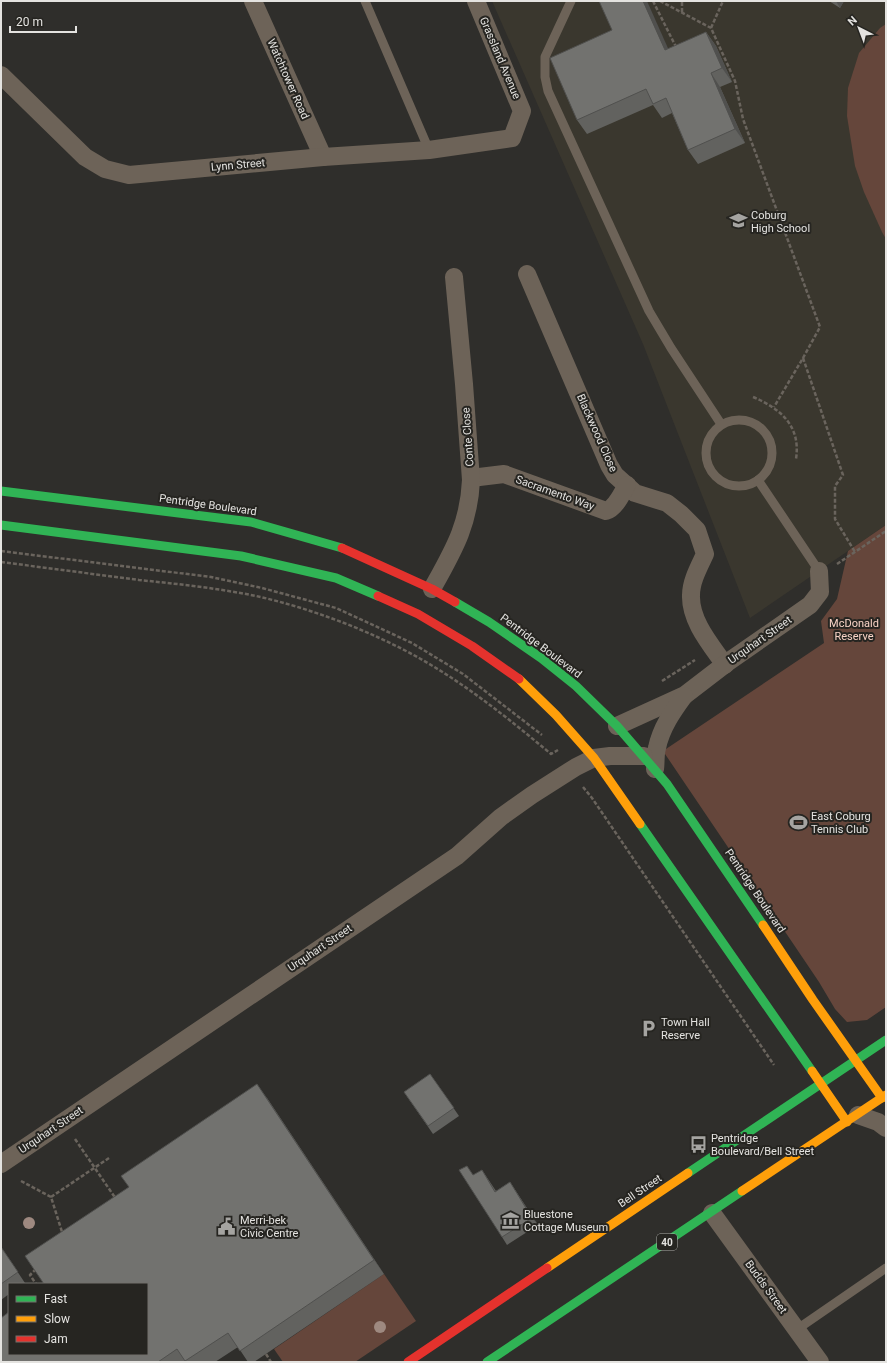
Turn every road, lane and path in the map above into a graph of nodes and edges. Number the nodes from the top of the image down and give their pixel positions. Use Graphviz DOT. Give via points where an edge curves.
graph roads {
  1 [pos="253,1"];
  2 [pos="365,1"];
  3 [pos="476,1"];
  4 [pos="571,1"];
  5 [pos="653,1"];
  6 [pos="660,1"];
  7 [pos="682,1"];
  8 [pos="723,1"];
  9 [pos="682,13"];
  10 [pos="711,28"];
  11 [pos="680,54"];
  12 [pos="1,75"];
  13 [pos="512,138"];
  14 [pos="429,150"];
  15 [pos="323,157"];
  16 [pos="528,274"];
  17 [pos="454,277"];
  18 [pos="803,358"];
  19 [pos="753,397"];
  20 [pos="774,407"];
  21 [pos="721,424"];
  22 [pos="796,459"];
  23 [pos="471,478"];
  24 [pos="758,480"];
  25 [pos="627,485"];
  26 [pos="1,491"];
  27 [pos="1,525"];
  28 [pos="886,531"];
  29 [pos="1,550"];
  30 [pos="856,552"];
  31 [pos="1,562"];
  32 [pos="819,574"];
  33 [pos="430,592"];
  34 [pos="713,647"];
  35 [pos="725,665"];
  36 [pos="656,685"];
  37 [pos="685,695"];
  38 [pos="617,726"];
  39 [pos="542,736"];
  40 [pos="553,745"];
  41 [pos="551,754"];
  42 [pos="594,758"];
  43 [pos="649,763"];
  44 [pos="570,771"];
  45 [pos="886,1040"];
  46 [pos="855,1060"];
  47 [pos="774,1065"];
  48 [pos="820,1084"];
  49 [pos="884,1096"];
  50 [pos="853,1118"];
  51 [pos="63,1122"];
  52 [pos="886,1128"];
  53 [pos="109,1158"];
  54 [pos="1,1164"];
  55 [pos="94,1168"];
  56 [pos="21,1181"];
  57 [pos="51,1197"];
  58 [pos="120,1205"];
  59 [pos="712,1213"];
  60 [pos="64,1238"];
  61 [pos="40,1264"];
  62 [pos="886,1268"];
  63 [pos="35,1283"];
  64 [pos="796,1330"];
  65 [pos="266,1354"];
  66 [pos="272,1362"];
  67 [pos="408,1362"];
  68 [pos="487,1362"];
  69 [pos="820,1362"];
  1 -- 15 [label="street, Watchtower Road"];
  2 -- 14 [label="lane"];
  3 -- 13 [label="street, Grassland Avenue" via="522,111"];
  4 -- 21 [label="lane" via="545,57 548,91 649,311"];
  5 -- 11 [label="path"];
  6 -- 9 [label="path"];
  7 -- 9 [label="path"];
  8 -- 10 [label="path"];
  9 -- 10 [label="path"];
  10 -- 18 [label="path" via="735,81 743,119 820,327"];
  12 -- 15 [label="street, Lynn Street" via="85,157 105,169 129,175"];
  13 -- 14 [label="street, Lynn Street"];
  14 -- 15 [label="street, Lynn Street"];
  16 -- 25 [label="street, Blackwood Close" via="609,465 615,475"];
  17 -- 23 [label="street, Conte Close"];
  18 -- 20 [label="path"];
  18 -- 30 [label="path" via="843,474 835,486 835,519"];
  19 -- 20 [label="path"];
  20 -- 22 [label="path" via="787,420 794,433 798,448"];
  21 -- 24 [label="lane" via="733,419 745,420 756,423 765,431 771,441 773,452 766,474"];
  21 -- 24 [label="lane" via="714,430 706,449 710,469 716,477 735,486 746,486"];
  23 -- 25 [label="street, Sacramento Way" via="504,474 606,511 614,505"];
  23 -- 33 [label="street, Conte Close" via="462,528"];
  24 -- 32 [label="lane"];
  25 -- 34 [label="street, Blackwood Close" via="635,493 667,503 697,530 705,554 695,576 691,596 698,625"];
  26 -- 33 [label="main road, Pentridge Boulevard" via="251,522 344,553"];
  27 -- 42 [label="main road" via="241,556 337,575 420,611 523,682"];
  28 -- 30 [label="path"];
  29 -- 39 [label="path" via="211,577 336,608 412,643 464,674"];
  30 -- 32 [label="path"];
  31 -- 41 [label="path" via="256,596 320,615 368,633 419,658 475,694"];
  32 -- 35 [label="street, Urquhart Street" via="820,592 810,604"];
  33 -- 38 [label="main road, Pentridge Boulevard" via="489,622 541,658 576,686"];
  34 -- 35 [label="street, Blackwood Close"];
  34 -- 36 [label="path"];
  35 -- 37 [label="street, Urquhart Street"];
  37 -- 38 [label="street, Urquhart Street"];
  37 -- 43 [label="street, Urquhart Street" via="663,729"];
  38 -- 43 [label="main road, Pentridge Boulevard"];
  40 -- 41 [label="path" via="558,750"];
  41 -- 44 [label="path"];
  42 -- 43 [label="street, Urquhart Street" via="610,756"];
  42 -- 44 [label="street, Urquhart Street"];
  42 -- 48 [label="main road"];
  43 -- 46 [label="main road, Pentridge Boulevard" via="667,784 720,860"];
  44 -- 47 [label="path" via="592,798"];
  44 -- 51 [label="street, Urquhart Street" via="501,817 457,856"];
  45 -- 46 [label="main road, Bell Street"];
  46 -- 48 [label="main road, Bell Street"];
  46 -- 49 [label="main road, Pentridge Boulevard"];
  48 -- 50 [label="main road"];
  48 -- 67 [label="main road, Bell Street"];
  49 -- 50 [label="main road, 40"];
  50 -- 52 [label="street" via="878,1122"];
  50 -- 59 [label="main road, 40"];
  51 -- 54 [label="street, Urquhart Street"];
  51 -- 55 [label="path"];
  53 -- 55 [label="path"];
  55 -- 57 [label="path"];
  55 -- 58 [label="path"];
  56 -- 57 [label="path"];
  57 -- 60 [label="path"];
  59 -- 64 [label="street, Budds Street"];
  59 -- 68 [label="main road, 40"];
  61 -- 63 [label="path" via="30,1275"];
  62 -- 64 [label="lane"];
  64 -- 69 [label="street, Budds Street"];
  65 -- 66 [label="path"];
}
